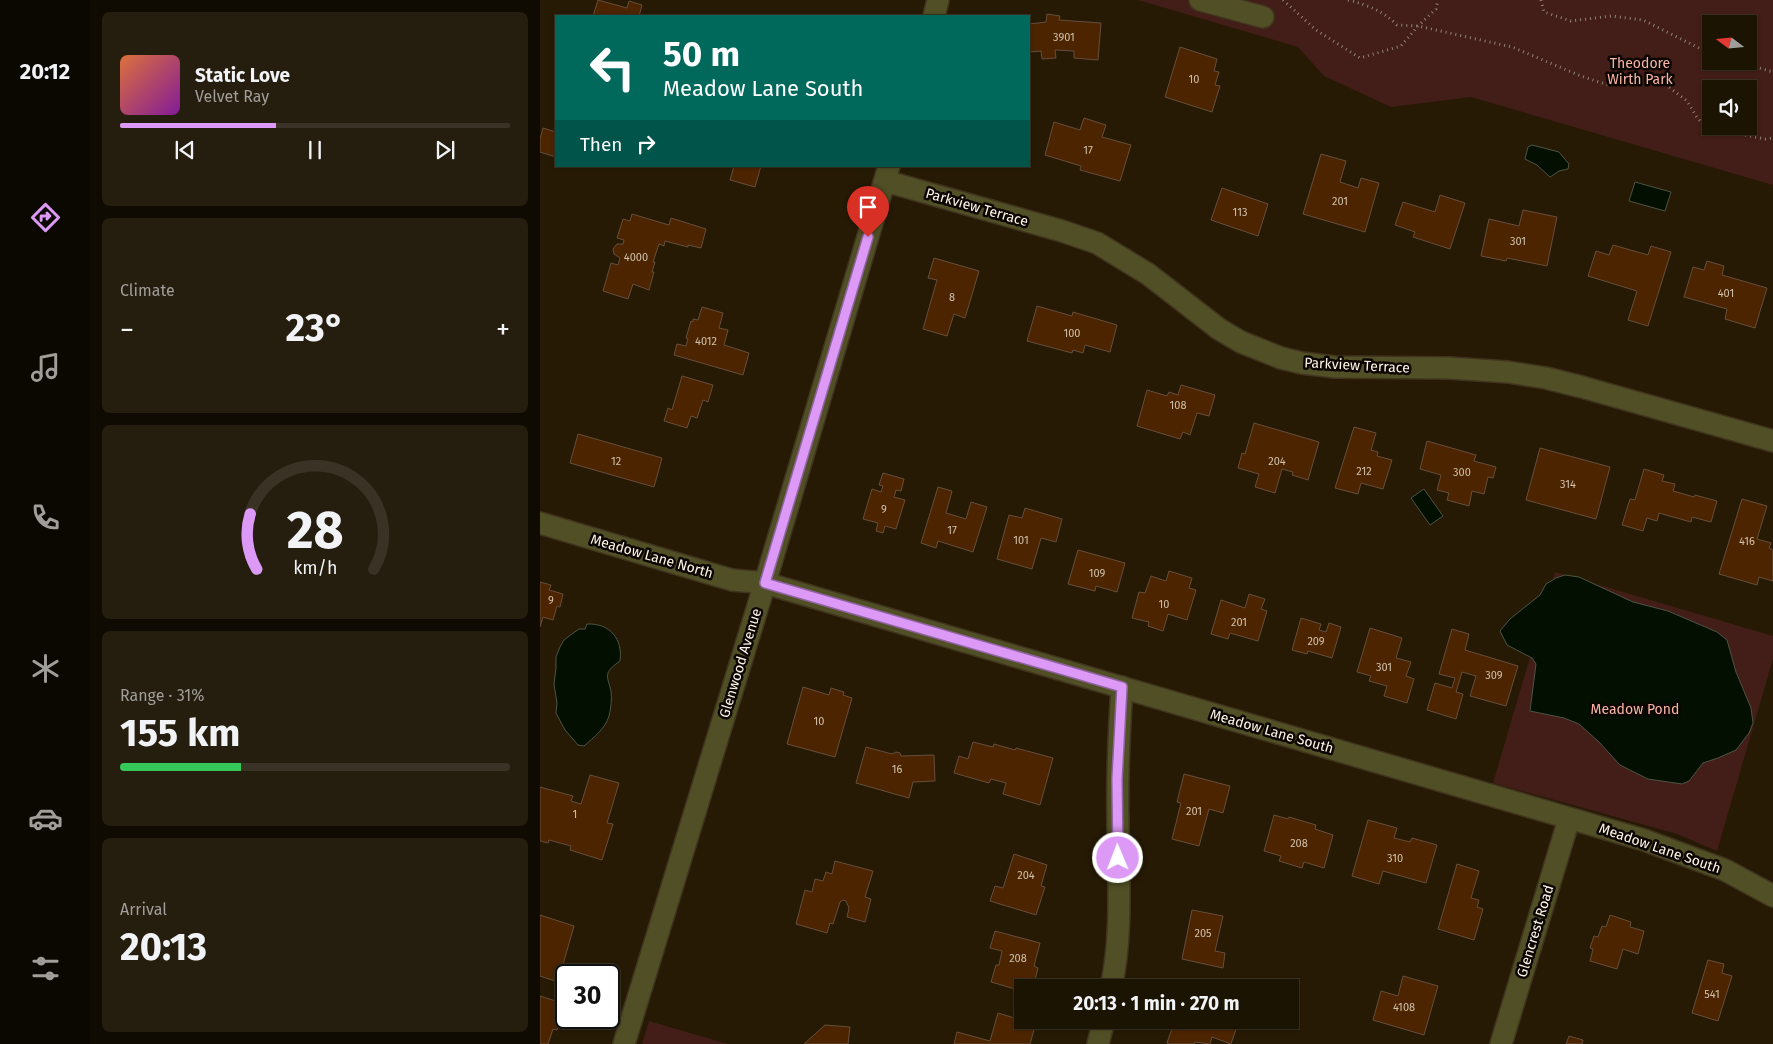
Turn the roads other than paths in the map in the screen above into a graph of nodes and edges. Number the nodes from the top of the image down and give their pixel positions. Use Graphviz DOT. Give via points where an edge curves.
graph roads {
  1 [pos="938,0"];
  2 [pos="1200,0"];
  3 [pos="934,15"];
  4 [pos="1263,16"];
  5 [pos="887,174"];
  6 [pos="1773,440"];
  7 [pos="540,523"];
  8 [pos="765,583"];
  9 [pos="1122,687"];
  10 [pos="1569,818"];
  11 [pos="1773,896"];
  12 [pos="1113,979"];
  13 [pos="1102,1029"];
  14 [pos="624,1044"];
  15 [pos="1098,1044"];
  16 [pos="1501,1044"];
  1 -- 3 [label="street"];
  2 -- 4 [label="street"];
  5 -- 6 [label="street, Parkview Terrace" via="1097,243 1148,274 1219,330 1282,358 1336,367 1449,368 1546,378"];
  5 -- 8 [label="street, Glenwood Avenue"];
  7 -- 8 [label="street, Meadow Lane North" via="732,580"];
  8 -- 9 [label="street, Meadow Lane South"];
  8 -- 14 [label="street, Glenwood Avenue"];
  9 -- 10 [label="street, Meadow Lane South"];
  9 -- 12 [label="street" via="1117,779 1118,954"];
  10 -- 11 [label="street, Meadow Lane South" via="1688,855 1725,870"];
  10 -- 16 [label="street, Glencrest Road"];
  13 -- 15 [label="street"];
}
